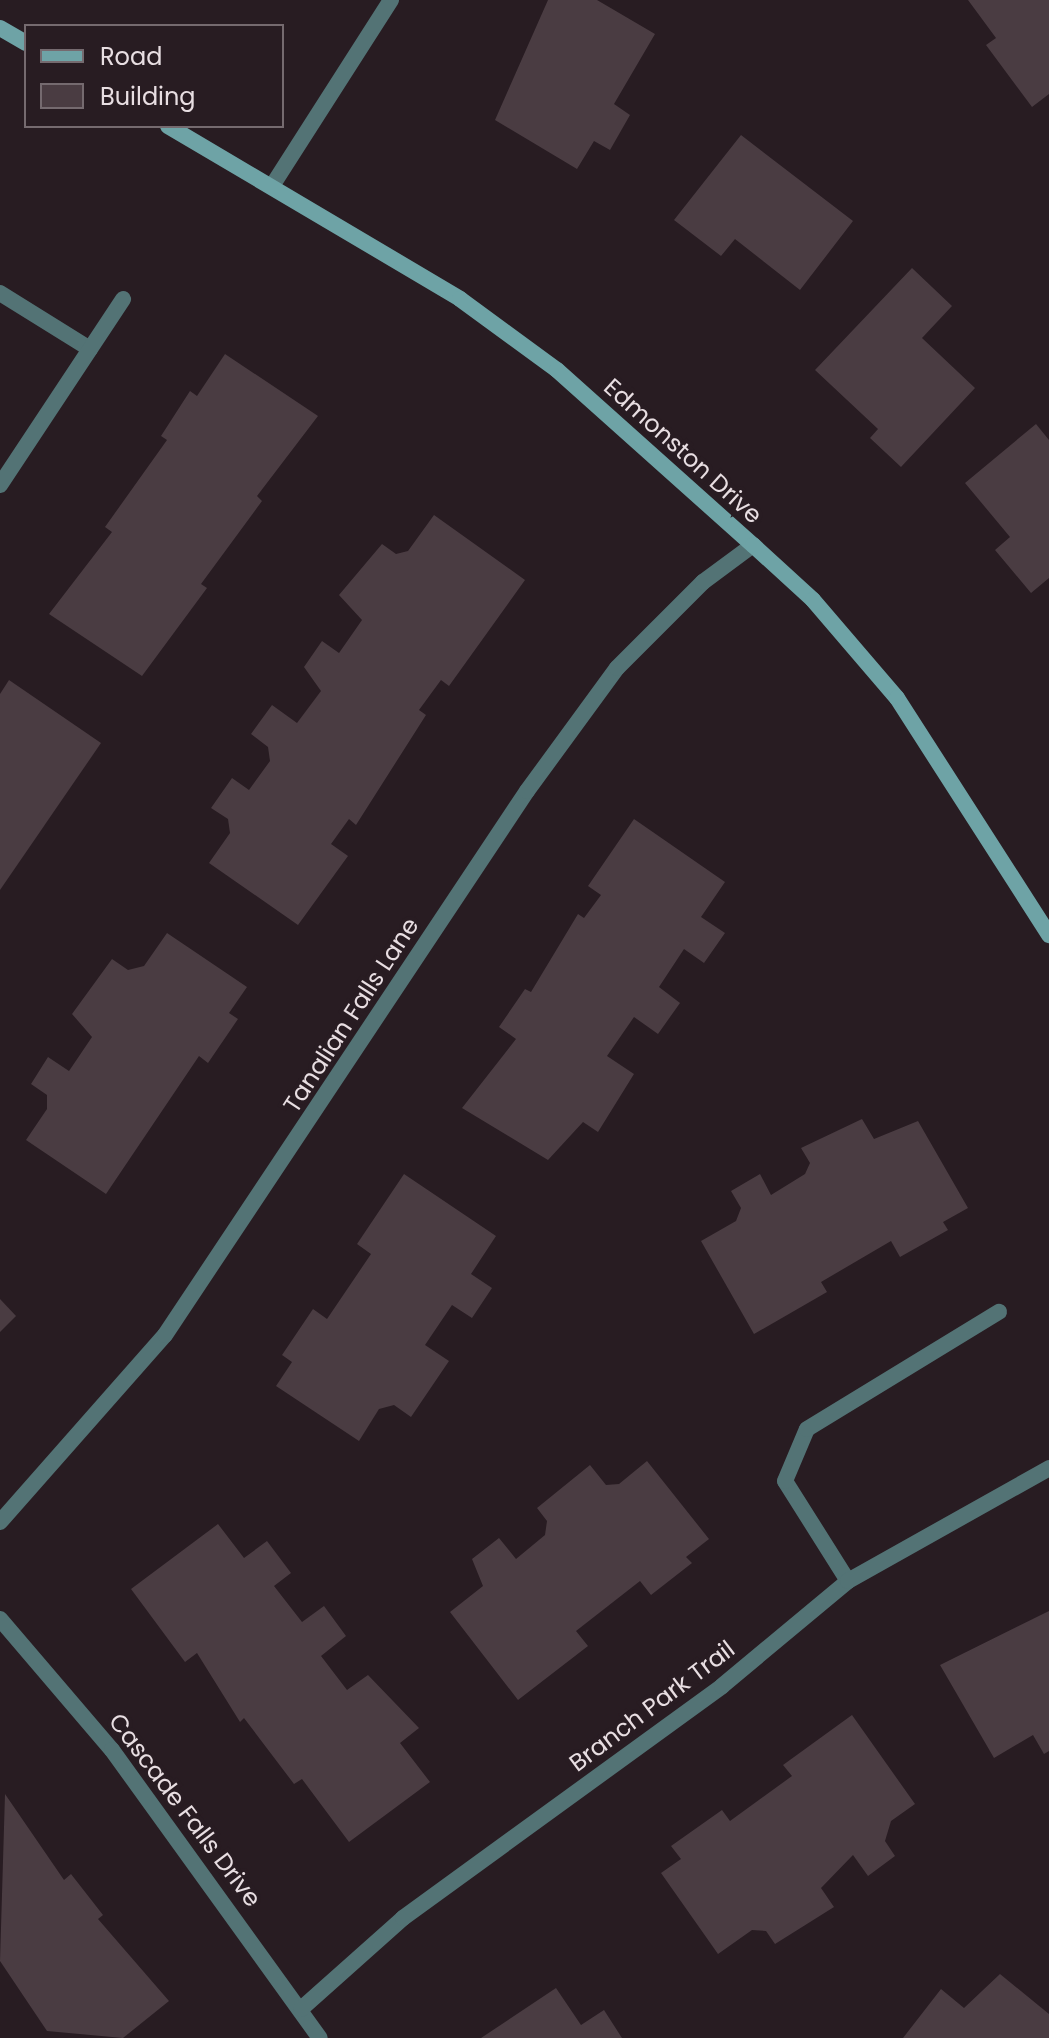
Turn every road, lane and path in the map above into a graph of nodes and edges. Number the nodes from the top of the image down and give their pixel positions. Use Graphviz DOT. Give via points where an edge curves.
graph roads {
  1 [pos="391,0"];
  2 [pos="0,28"];
  3 [pos="24,42"];
  4 [pos="171,128"];
  5 [pos="272,186"];
  6 [pos="0,293"];
  7 [pos="123,299"];
  8 [pos="90,349"];
  9 [pos="0,485"];
  10 [pos="753,545"];
  11 [pos="1049,935"];
  12 [pos="999,1312"];
  13 [pos="1049,1468"];
  14 [pos="0,1522"];
  15 [pos="848,1581"];
  16 [pos="0,1619"];
  17 [pos="301,2009"];
  18 [pos="320,2038"];
  1 -- 5 [label="street"];
  2 -- 3 [label="street"];
  4 -- 5 [label="street, Edmonston Drive"];
  5 -- 10 [label="street, Edmonston Drive" via="396,258 557,370"];
  6 -- 8 [label="street"];
  7 -- 8 [label="street"];
  8 -- 9 [label="street"];
  10 -- 11 [label="street, Edmonston Drive" via="813,600 897,698"];
  10 -- 14 [label="street, Tanalian Falls Lane" via="703,582 617,668 527,791 165,1335"];
  12 -- 15 [label="street" via="807,1429 785,1481"];
  13 -- 15 [label="street, Branch Park Trail"];
  15 -- 17 [label="street, Branch Park Trail" via="722,1686 403,1918"];
  16 -- 17 [label="street, Cascade Falls Drive" via="112,1750"];
  17 -- 18 [label="street, Cascade Falls Drive"];
}
